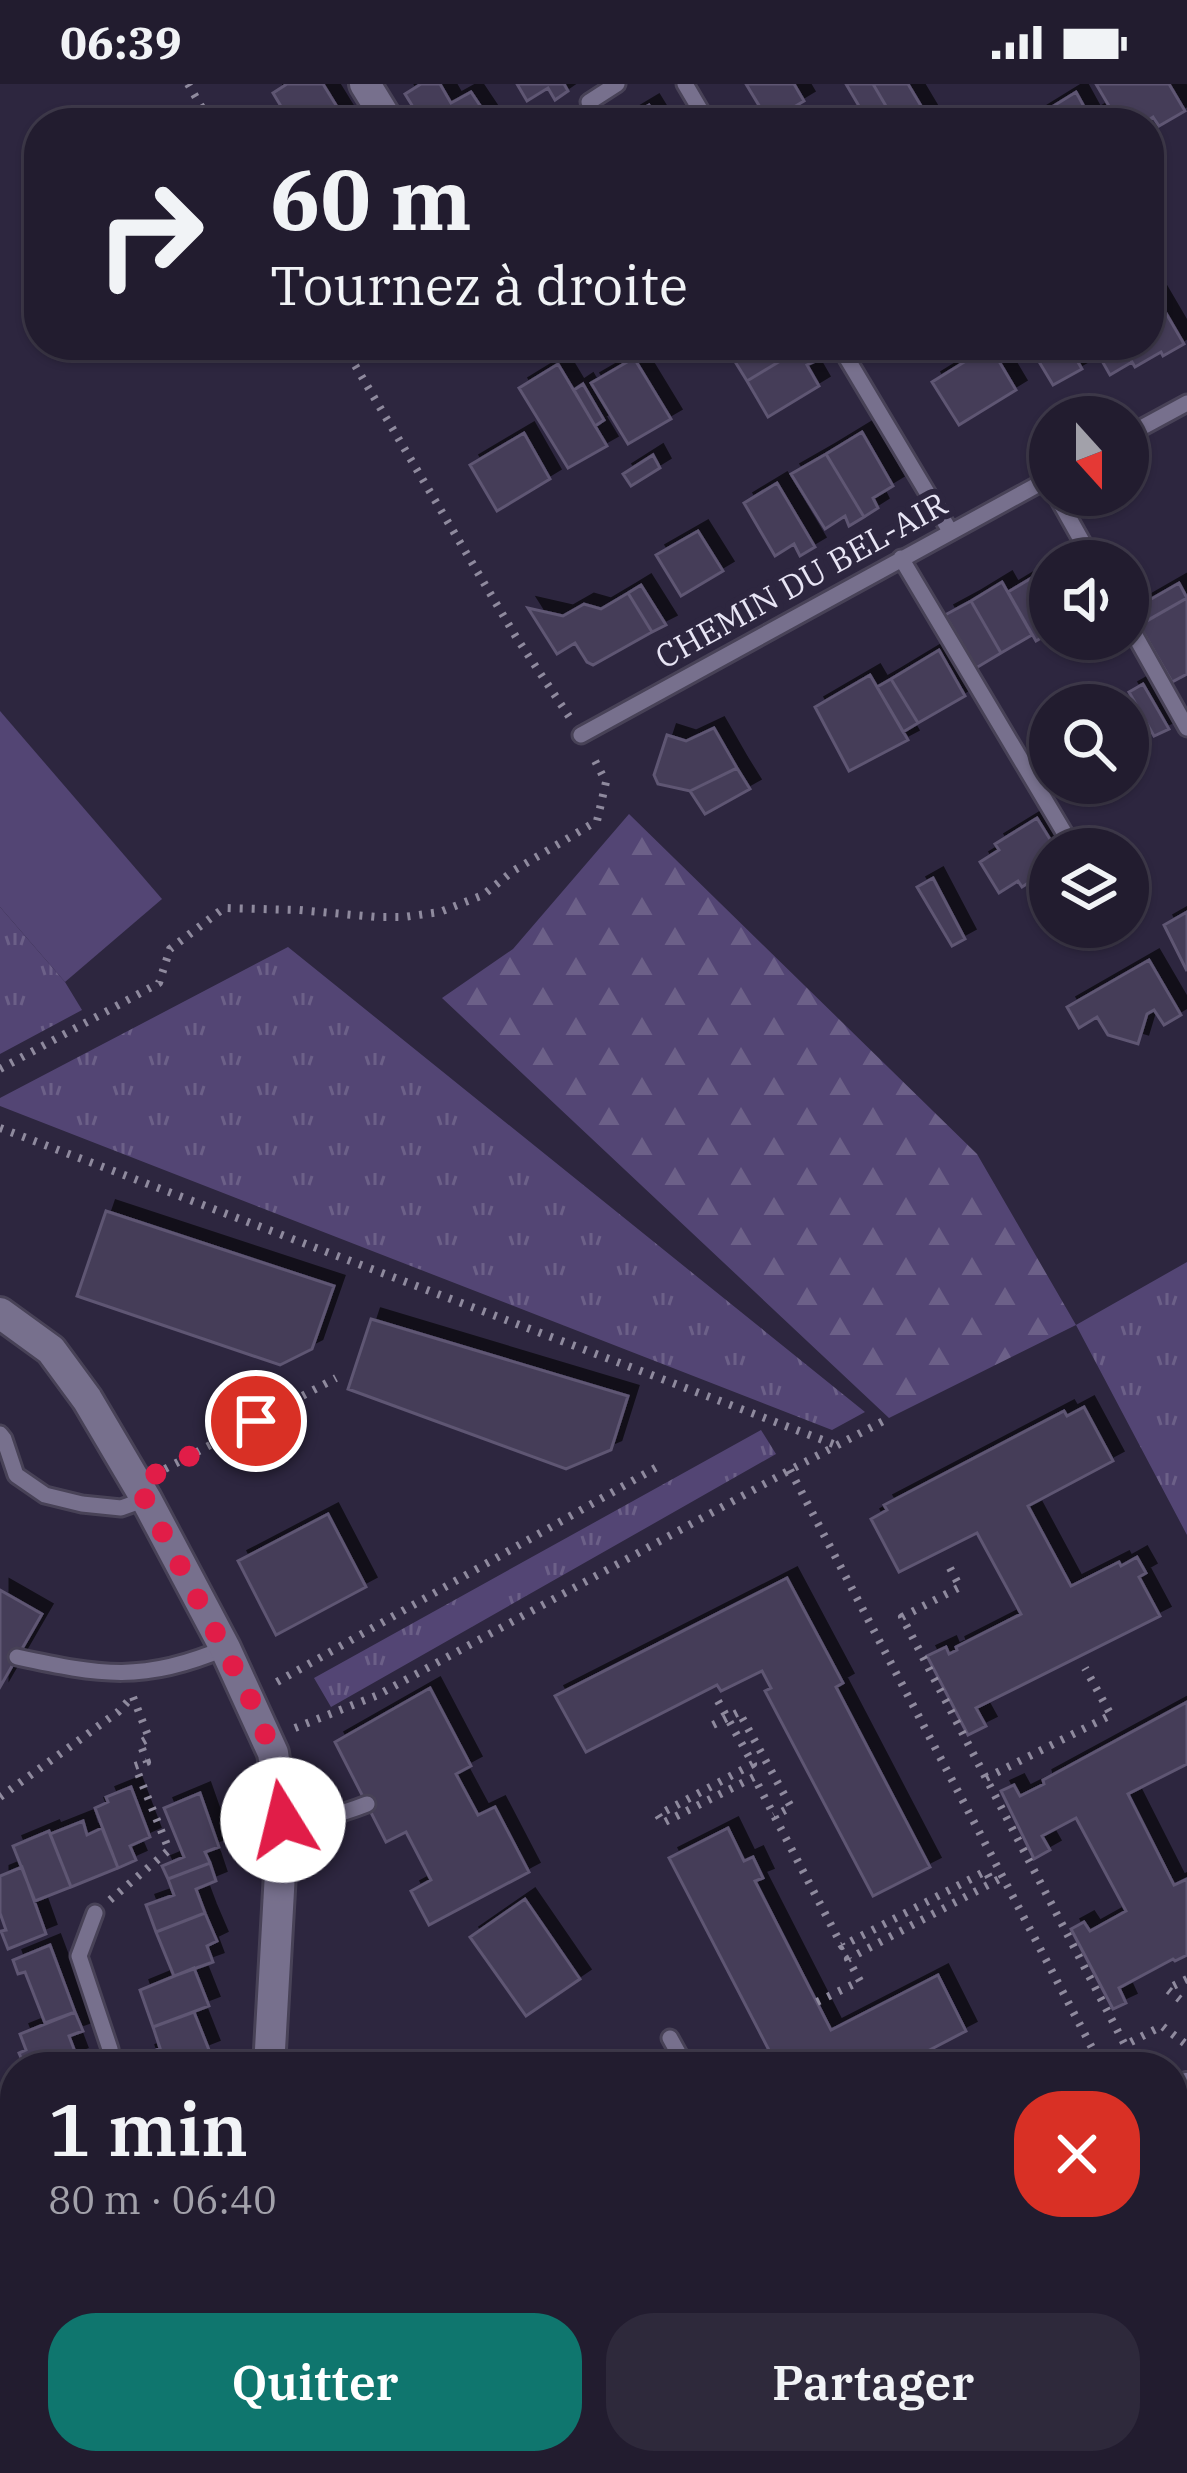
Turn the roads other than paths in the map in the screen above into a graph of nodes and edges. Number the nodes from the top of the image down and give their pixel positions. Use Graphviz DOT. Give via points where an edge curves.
graph roads {
  1 [pos="617,84"];
  2 [pos="589,102"];
  3 [pos="848,360"];
  4 [pos="1187,403"];
  5 [pos="1149,424"];
  6 [pos="1029,490"];
  7 [pos="950,531"];
  8 [pos="901,558"];
  9 [pos="1149,660"];
  10 [pos="1187,728"];
  11 [pos="581,735"];
  12 [pos="1062,828"];
  13 [pos="0,1313"];
  14 [pos="0,1434"];
  15 [pos="8,1478"];
  16 [pos="141,1491"];
  17 [pos="225,1648"];
  18 [pos="17,1657"];
  19 [pos="367,1804"];
  20 [pos="283,1822"];
  21 [pos="95,1913"];
  22 [pos="670,2038"];
  23 [pos="110,2052"];
  24 [pos="270,2052"];
  25 [pos="678,2052"];
  1 -- 2 [label="lane"];
  3 -- 7 [label="lane"];
  4 -- 5 [label="lane"];
  6 -- 7 [label="lane, CHEMIN DU BEL-AIR"];
  7 -- 8 [label="lane, CHEMIN DU BEL-AIR"];
  8 -- 11 [label="lane, CHEMIN DU BEL-AIR"];
  8 -- 12 [label="lane"];
  9 -- 10 [label="lane"];
  13 -- 16 [label="street" via="51,1349"];
  14 -- 15 [label="lane"];
  15 -- 16 [label="lane" via="45,1495 121,1508"];
  16 -- 17 [label="street"];
  17 -- 18 [label="lane" via="142,1672 90,1672"];
  17 -- 20 [label="street" via="273,1753"];
  19 -- 20 [label="lane"];
  20 -- 24 [label="street"];
  21 -- 23 [label="lane" via="79,1956"];
  22 -- 25 [label="lane"];
}
